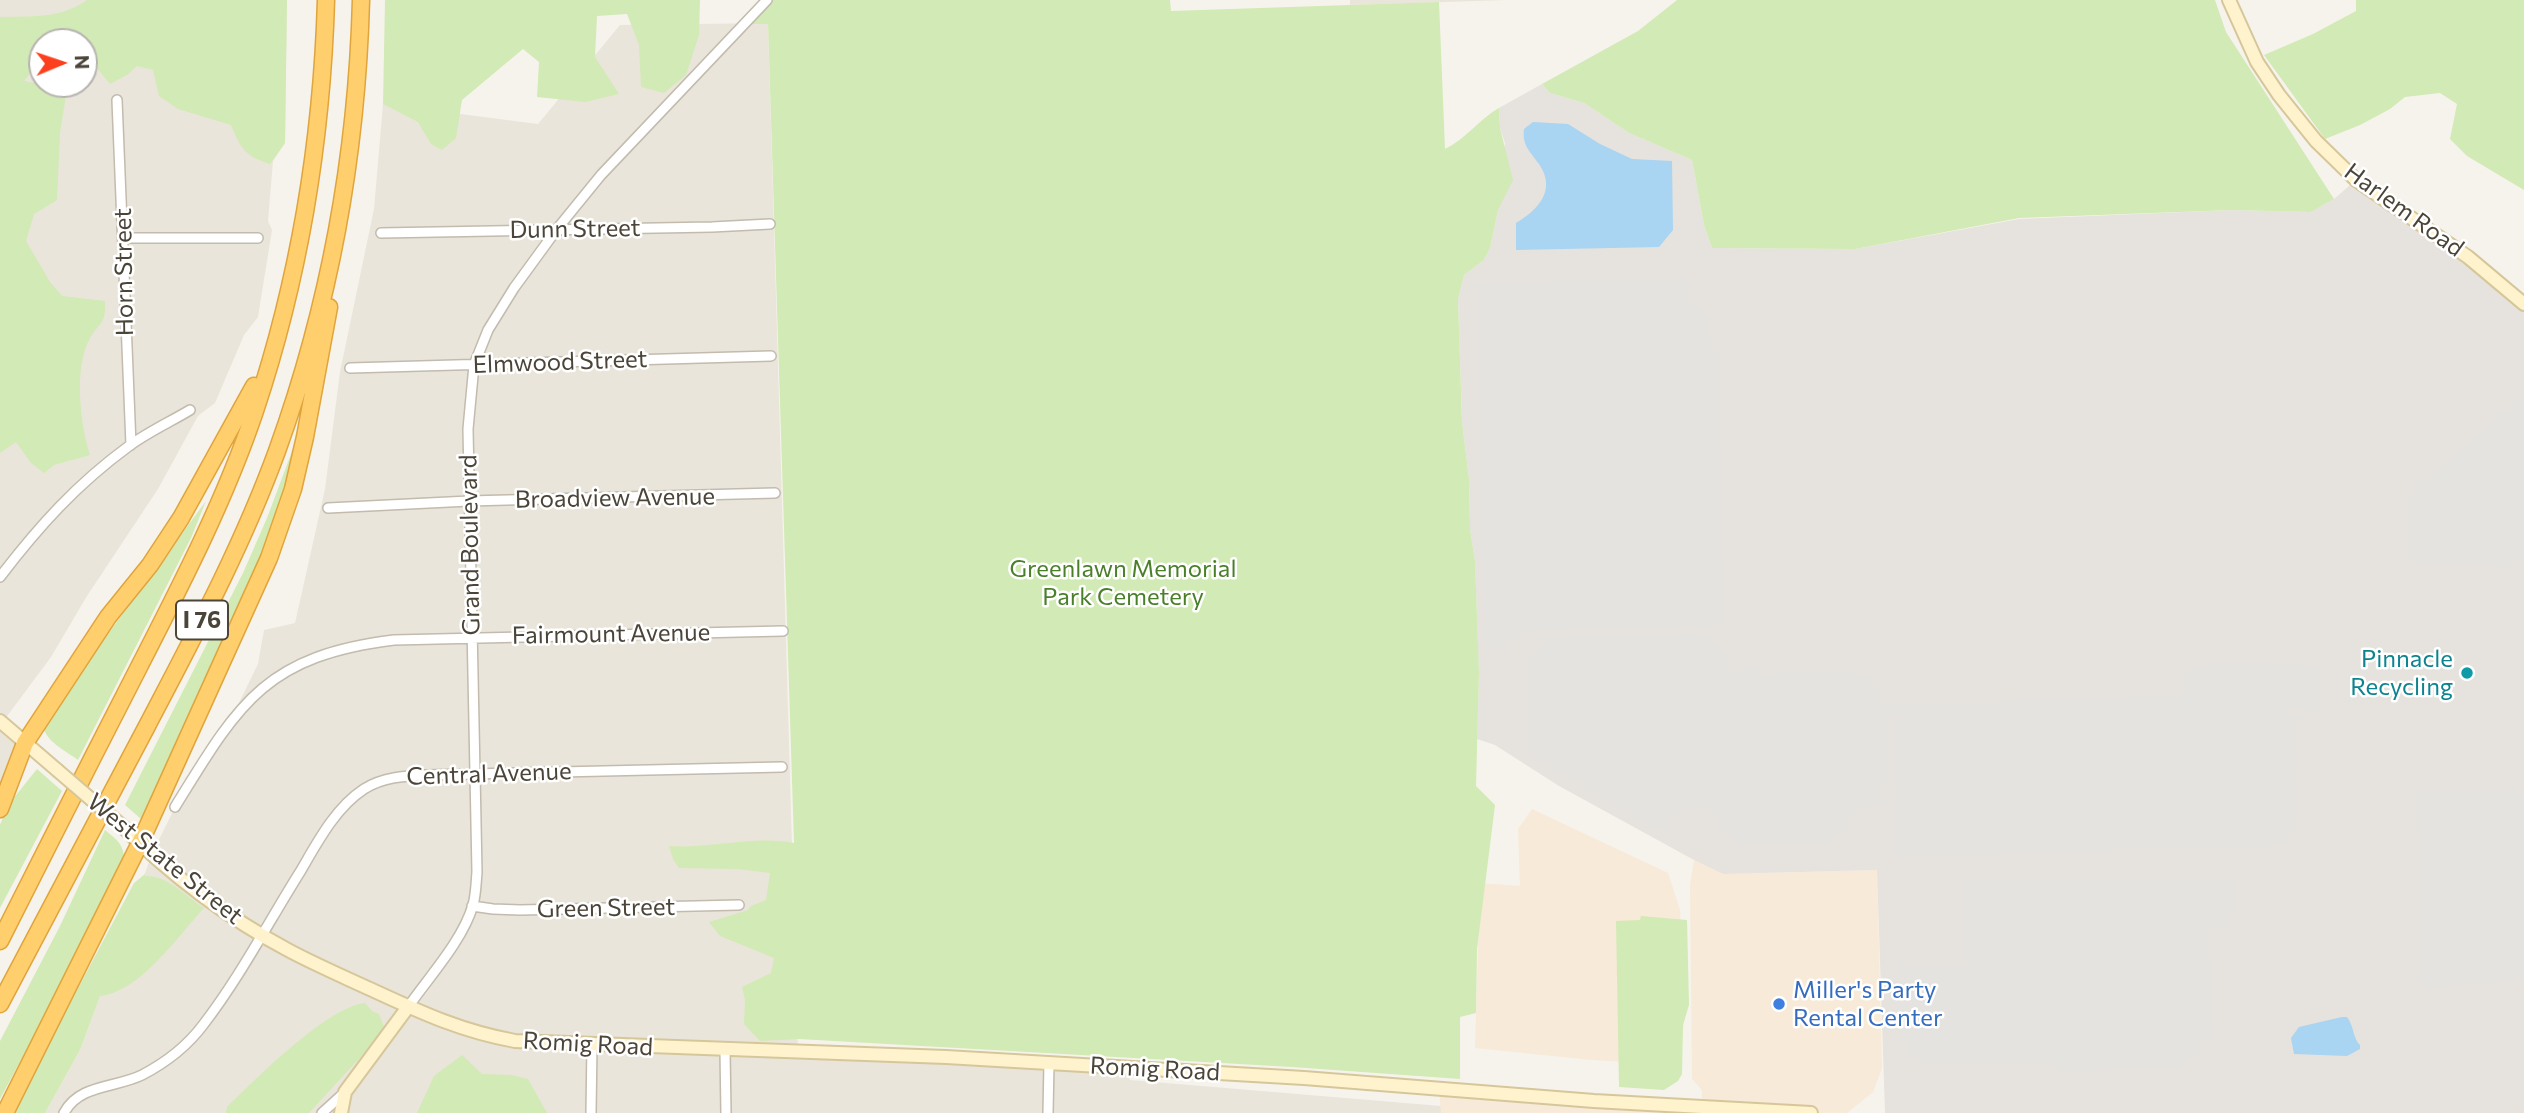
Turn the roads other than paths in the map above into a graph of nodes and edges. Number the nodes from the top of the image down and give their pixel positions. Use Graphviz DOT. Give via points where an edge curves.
graph roads {
  1 [pos="326,0"];
  2 [pos="361,0"];
  3 [pos="767,0"];
  4 [pos="2229,0"];
  5 [pos="117,100"];
  6 [pos="340,210"];
  7 [pos="770,224"];
  8 [pos="557,229"];
  9 [pos="381,233"];
  10 [pos="124,238"];
  11 [pos="258,238"];
  12 [pos="2524,304"];
  13 [pos="274,346"];
  14 [pos="771,356"];
  15 [pos="474,365"];
  16 [pos="350,368"];
  17 [pos="190,410"];
  18 [pos="131,445"];
  19 [pos="775,493"];
  20 [pos="469,501"];
  21 [pos="328,508"];
  22 [pos="0,577"];
  23 [pos="783,631"];
  24 [pos="473,637"];
  25 [pos="0,721"];
  26 [pos="26,743"];
  27 [pos="782,767"];
  28 [pos="475,775"];
  29 [pos="175,807"];
  30 [pos="0,809"];
  31 [pos="140,843"];
  32 [pos="740,905"];
  33 [pos="472,906"];
  34 [pos="261,935"];
  35 [pos="0,941"];
  36 [pos="0,1004"];
  37 [pos="408,1007"];
  38 [pos="498,1038"];
  39 [pos="592,1045"];
  40 [pos="724,1050"];
  41 [pos="1049,1063"];
  42 [pos="345,1092"];
  43 [pos="5,1113"];
  44 [pos="64,1113"];
  45 [pos="322,1113"];
  46 [pos="341,1113"];
  47 [pos="591,1113"];
  48 [pos="726,1113"];
  49 [pos="1048,1113"];
  50 [pos="1811,1113"];
  1 -- 13 [label="highway, I 76" via="312,169"];
  2 -- 6 [label="highway, I 76" via="353,122"];
  3 -- 8 [label="street, Grand Boulevard" via="601,175"];
  4 -- 12 [label="street, Harlem Road" via="2257,62 2316,141 2356,180 2468,257"];
  5 -- 10 [label="street, Horn Street"];
  6 -- 31 [label="highway" via="316,386 293,489 270,558"];
  6 -- 36 [label="highway, I 76" via="303,371 241,538 201,623"];
  7 -- 8 [label="street, Dunn Street"];
  8 -- 9 [label="street, Dunn Street"];
  8 -- 15 [label="street, Grand Boulevard" via="500,309"];
  10 -- 11 [label="street"];
  10 -- 18 [label="street, Horn Street"];
  13 -- 26 [label="highway" via="181,518 108,617"];
  13 -- 35 [label="highway, I 76" via="255,411 198,549"];
  14 -- 15 [label="street, Elmwood Street"];
  15 -- 16 [label="street, Elmwood Street"];
  15 -- 20 [label="street, Grand Boulevard" via="468,429"];
  17 -- 18 [label="street"];
  18 -- 22 [label="street" via="56,508"];
  19 -- 20 [label="street, Broadview Avenue"];
  20 -- 21 [label="street, Broadview Avenue"];
  20 -- 24 [label="street, Grand Boulevard"];
  23 -- 24 [label="street, Fairmount Avenue"];
  24 -- 28 [label="street, Grand Boulevard"];
  24 -- 29 [label="street, Fairmount Avenue" via="357,645 290,668 243,706"];
  25 -- 26 [label="street, West State Street"];
  26 -- 30 [label="highway"];
  26 -- 31 [label="street, West State Street, bridge"];
  27 -- 28 [label="street, Central Avenue"];
  28 -- 33 [label="street, Grand Boulevard" via="477,872"];
  28 -- 34 [label="street, Central Avenue" via="401,776 364,789 341,810 319,841"];
  31 -- 34 [label="street, West State Street" via="190,886"];
  31 -- 43 [label="highway"];
  32 -- 33 [label="street, Green Street" via="520,910"];
  33 -- 37 [label="street, Grand Boulevard" via="458,936"];
  34 -- 37 [label="street, West State Street"];
  34 -- 44 [label="street, Central Avenue" via="228,991 184,1045 140,1076 82,1093"];
  37 -- 38 [label="street, West State Street"];
  37 -- 42 [label="street, Grand Boulevard"];
  38 -- 39 [label="street, Romig Road"];
  39 -- 40 [label="street, Romig Road"];
  39 -- 47 [label="street"];
  40 -- 41 [label="street, Romig Road"];
  40 -- 48 [label="street"];
  41 -- 49 [label="street"];
  41 -- 50 [label="street, Romig Road"];
  42 -- 45 [label="street, Grand Boulevard"];
  42 -- 46 [label="street"];
}
